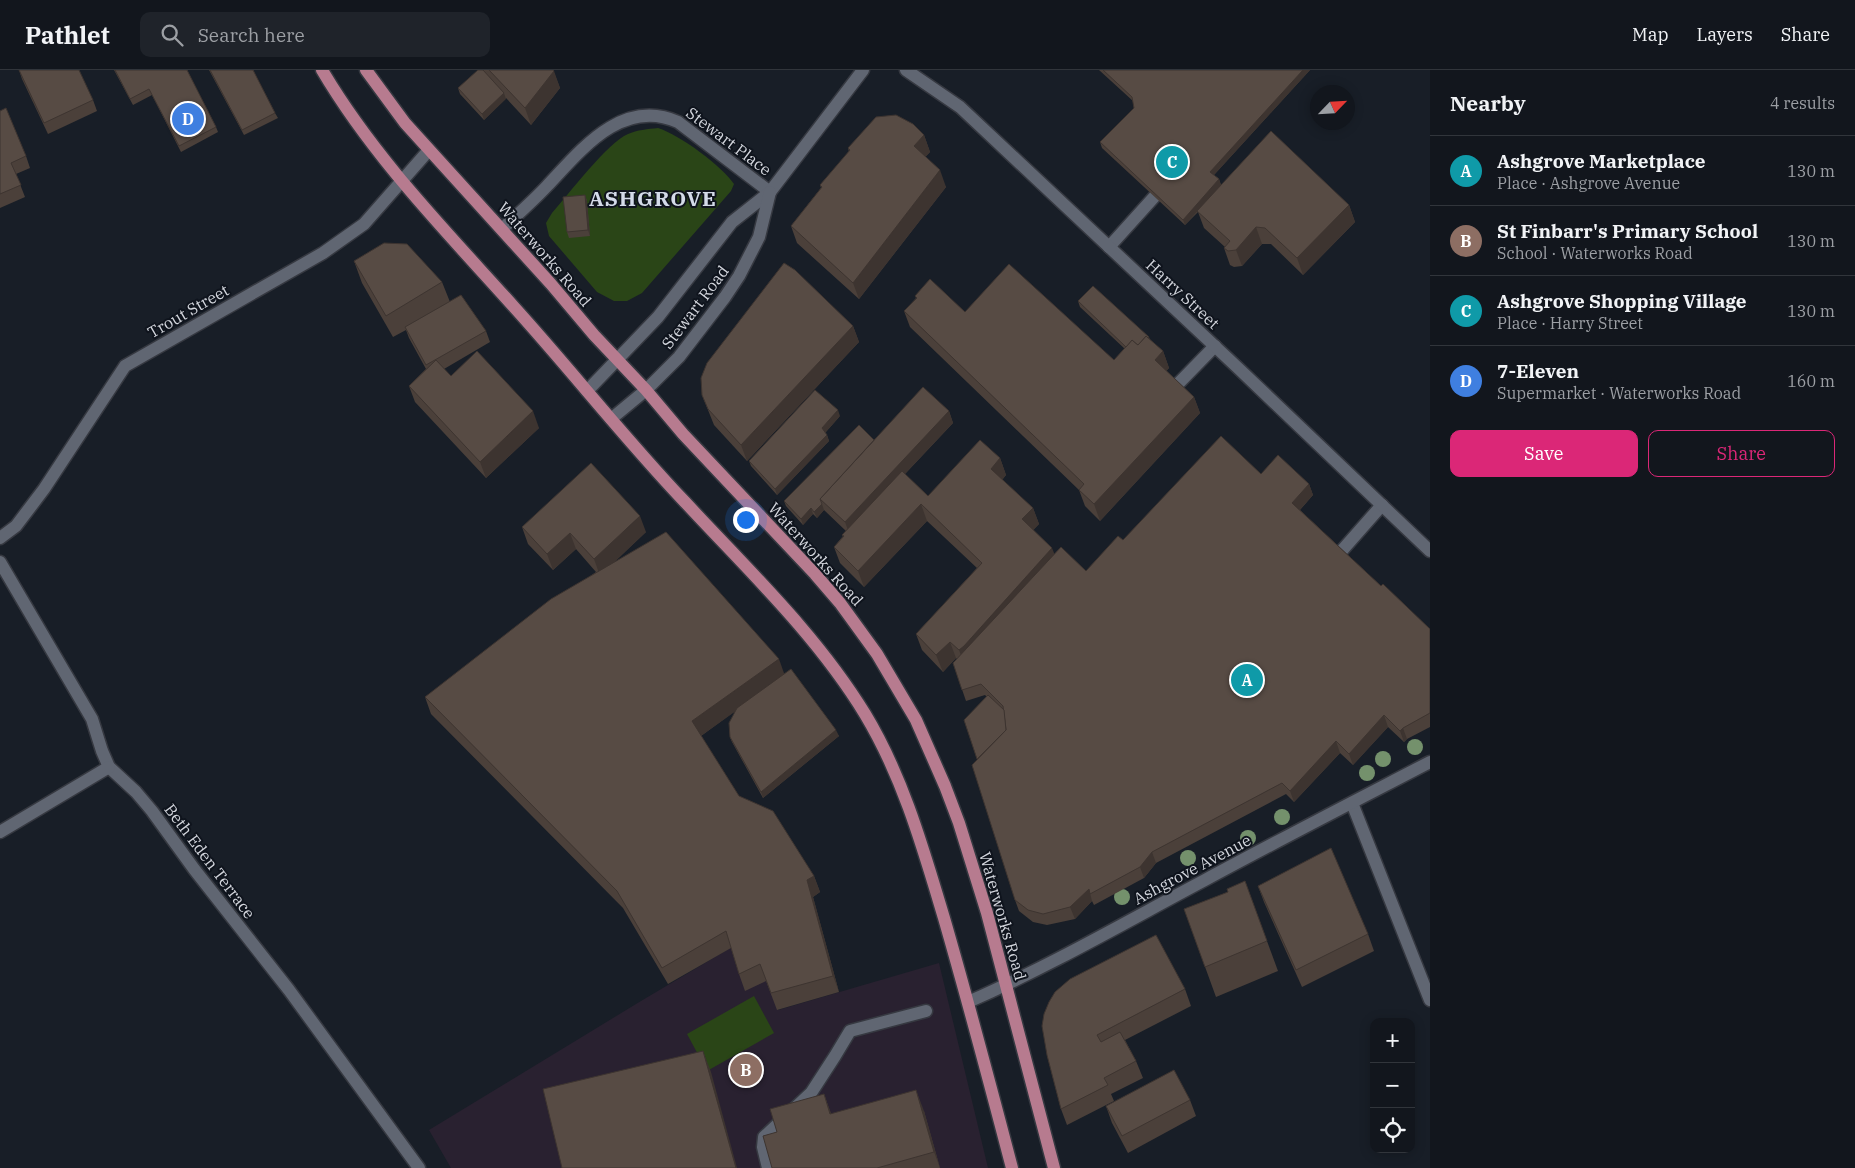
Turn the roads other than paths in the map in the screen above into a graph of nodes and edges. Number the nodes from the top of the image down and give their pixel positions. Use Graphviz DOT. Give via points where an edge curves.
graph roads {
  1 [pos="322,70"];
  2 [pos="366,70"];
  3 [pos="863,70"];
  4 [pos="906,70"];
  5 [pos="429,150"];
  6 [pos="402,181"];
  7 [pos="1164,186"];
  8 [pos="770,192"];
  9 [pos="502,229"];
  10 [pos="1110,247"];
  11 [pos="1215,346"];
  12 [pos="618,360"];
  13 [pos="1174,388"];
  14 [pos="646,390"];
  15 [pos="587,392"];
  16 [pos="612,419"];
  17 [pos="1382,506"];
  18 [pos="0,538"];
  19 [pos="1430,551"];
  20 [pos="1338,554"];
  21 [pos="0,562"];
  22 [pos="1430,762"];
  23 [pos="109,767"];
  24 [pos="1352,803"];
  25 [pos="0,832"];
  26 [pos="1006,986"];
  27 [pos="1430,1000"];
  28 [pos="968,1002"];
  29 [pos="926,1012"];
  30 [pos="419,1168"];
  31 [pos="768,1168"];
  32 [pos="1012,1168"];
  33 [pos="1054,1168"];
  1 -- 6 [label="main road" via="357,125"];
  2 -- 5 [label="main road, Waterworks Road"];
  3 -- 8 [label="street, Stewart Road"];
  4 -- 10 [label="street, Harry Street" via="960,107"];
  5 -- 6 [label="street, Trout Street"];
  5 -- 9 [label="main road, Waterworks Road"];
  6 -- 15 [label="main road"];
  6 -- 18 [label="street, Trout Street" via="373,216 349,236 125,366 44,489 16,526"];
  7 -- 10 [label="street"];
  8 -- 9 [label="street, Stewart Place" via="678,122 651,115 613,125 589,142"];
  8 -- 12 [label="street, Stewart Road" via="732,222 658,317"];
  8 -- 14 [label="street, Stewart Road" via="759,237 739,276 678,357"];
  9 -- 12 [label="main road, Waterworks Road"];
  10 -- 11 [label="street, Harry Street"];
  11 -- 13 [label="street"];
  11 -- 17 [label="street, Harry Street"];
  12 -- 14 [label="main road, Waterworks Road"];
  12 -- 15 [label="street, Stewart Road"];
  14 -- 16 [label="street, Stewart Road"];
  14 -- 26 [label="main road, Waterworks Road" via="840,603 896,684 932,754 959,823"];
  15 -- 16 [label="main road"];
  16 -- 28 [label="main road" via="642,456 795,619 865,715 911,812"];
  17 -- 19 [label="street, Harry Street"];
  17 -- 20 [label="street"];
  21 -- 23 [label="street, Beth Eden Terrace" via="92,718"];
  22 -- 24 [label="street, Ashgrove Avenue"];
  23 -- 25 [label="street"];
  23 -- 30 [label="street, Beth Eden Terrace" via="136,792 289,990"];
  24 -- 26 [label="street, Ashgrove Avenue"];
  24 -- 27 [label="street"];
  26 -- 28 [label="street, Ashgrove Avenue"];
  26 -- 33 [label="main road, Waterworks Road"];
  28 -- 32 [label="main road"];
  29 -- 31 [label="street" via="850,1031 811,1093 764,1137"];
}
